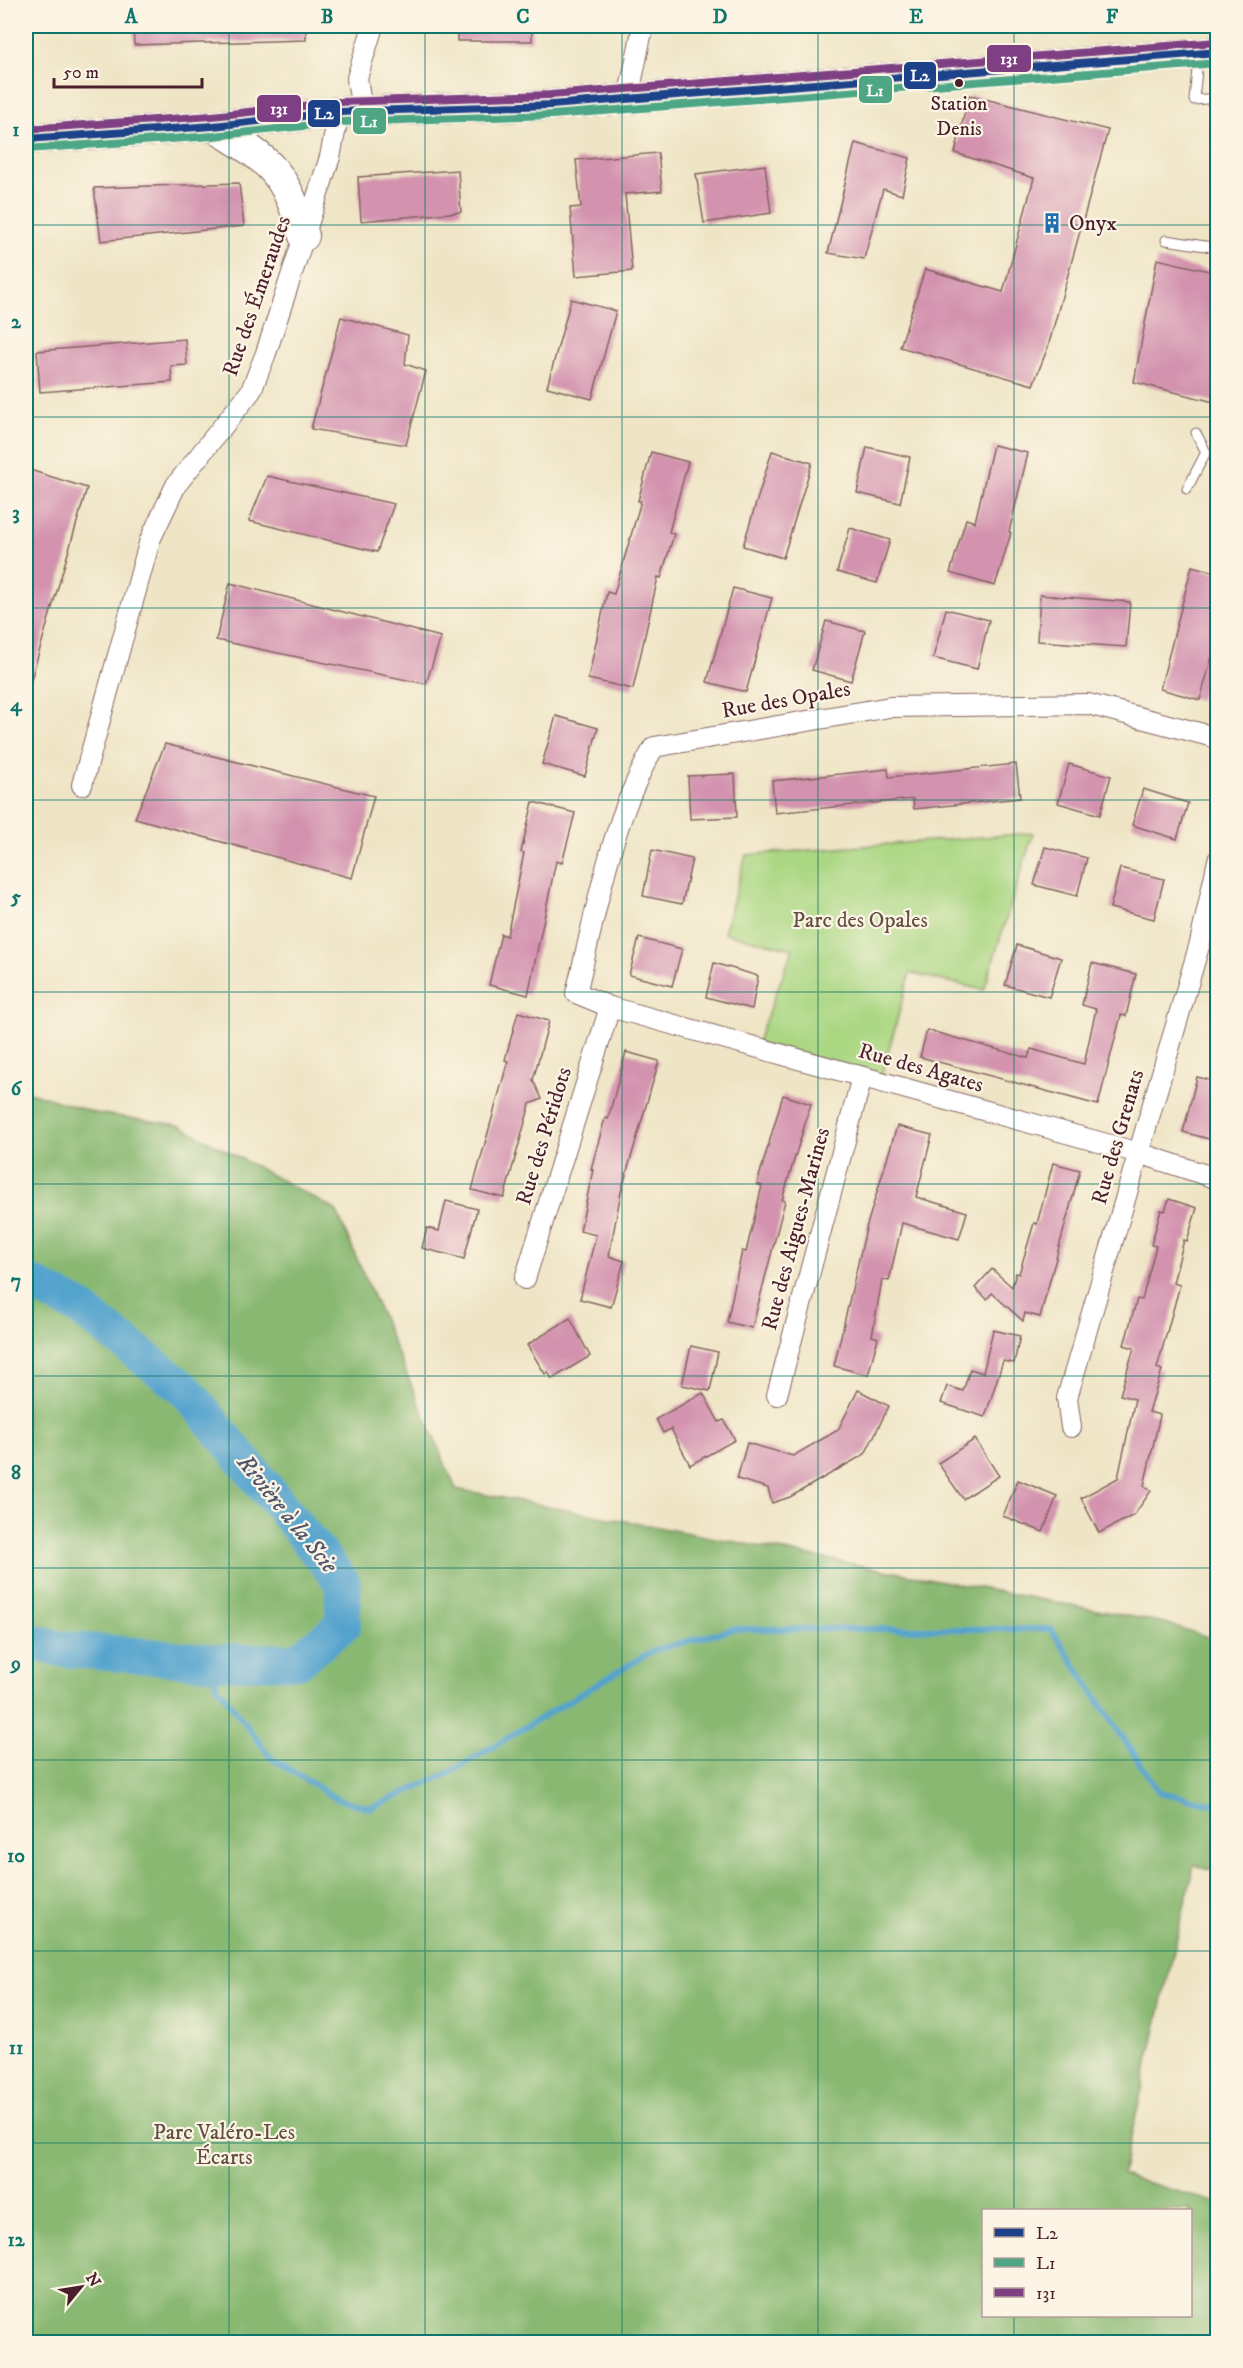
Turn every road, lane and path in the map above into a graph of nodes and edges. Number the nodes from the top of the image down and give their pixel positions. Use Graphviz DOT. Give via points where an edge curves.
graph roads {
  1 [pos="373,26"];
  2 [pos="643,26"];
  3 [pos="1208,53"];
  4 [pos="1218,98"];
  5 [pos="628,99"];
  6 [pos="351,111"];
  7 [pos="213,126"];
  8 [pos="26,139"];
  9 [pos="304,236"];
  10 [pos="1166,240"];
  11 [pos="1218,248"];
  12 [pos="1196,433"];
  13 [pos="1206,452"];
  14 [pos="1218,454"];
  15 [pos="1187,489"];
  16 [pos="1218,738"];
  17 [pos="82,784"];
  18 [pos="1218,860"];
  19 [pos="610,1007"];
  20 [pos="862,1077"];
  21 [pos="1139,1154"];
  22 [pos="1218,1179"];
  23 [pos="525,1279"];
  24 [pos="777,1395"];
  25 [pos="1071,1427"];
  1 -- 6 [label="street, Rue des Émeraudes"];
  2 -- 5 [label="street"];
  3 -- 4 [label="lane" via="1194,100"];
  3 -- 5 [label="main road"];
  5 -- 6 [label="main road"];
  6 -- 7 [label="main road"];
  6 -- 9 [label="street, Rue des Émeraudes" via="330,157"];
  7 -- 8 [label="main road"];
  7 -- 9 [label="main road" via="258,154 280,175"];
  9 -- 17 [label="street, Rue des Émeraudes" via="251,391 176,485 150,540"];
  10 -- 11 [label="lane"];
  12 -- 13 [label="lane"];
  13 -- 14 [label="lane"];
  13 -- 15 [label="lane"];
  16 -- 19 [label="street, Rue des Opales" via="1088,704 891,706 654,747 620,816 576,993"];
  18 -- 21 [label="street, Rue des Grenats" via="1200,943"];
  19 -- 20 [label="street, Rue des Agates"];
  19 -- 23 [label="street, Rue des Péridots"];
  20 -- 21 [label="street, Rue des Agates"];
  20 -- 24 [label="street, Rue des Aigues-Marines"];
  21 -- 22 [label="street, Rue des Agates"];
  21 -- 25 [label="street, Rue des Grenats" via="1067,1398"];
}
